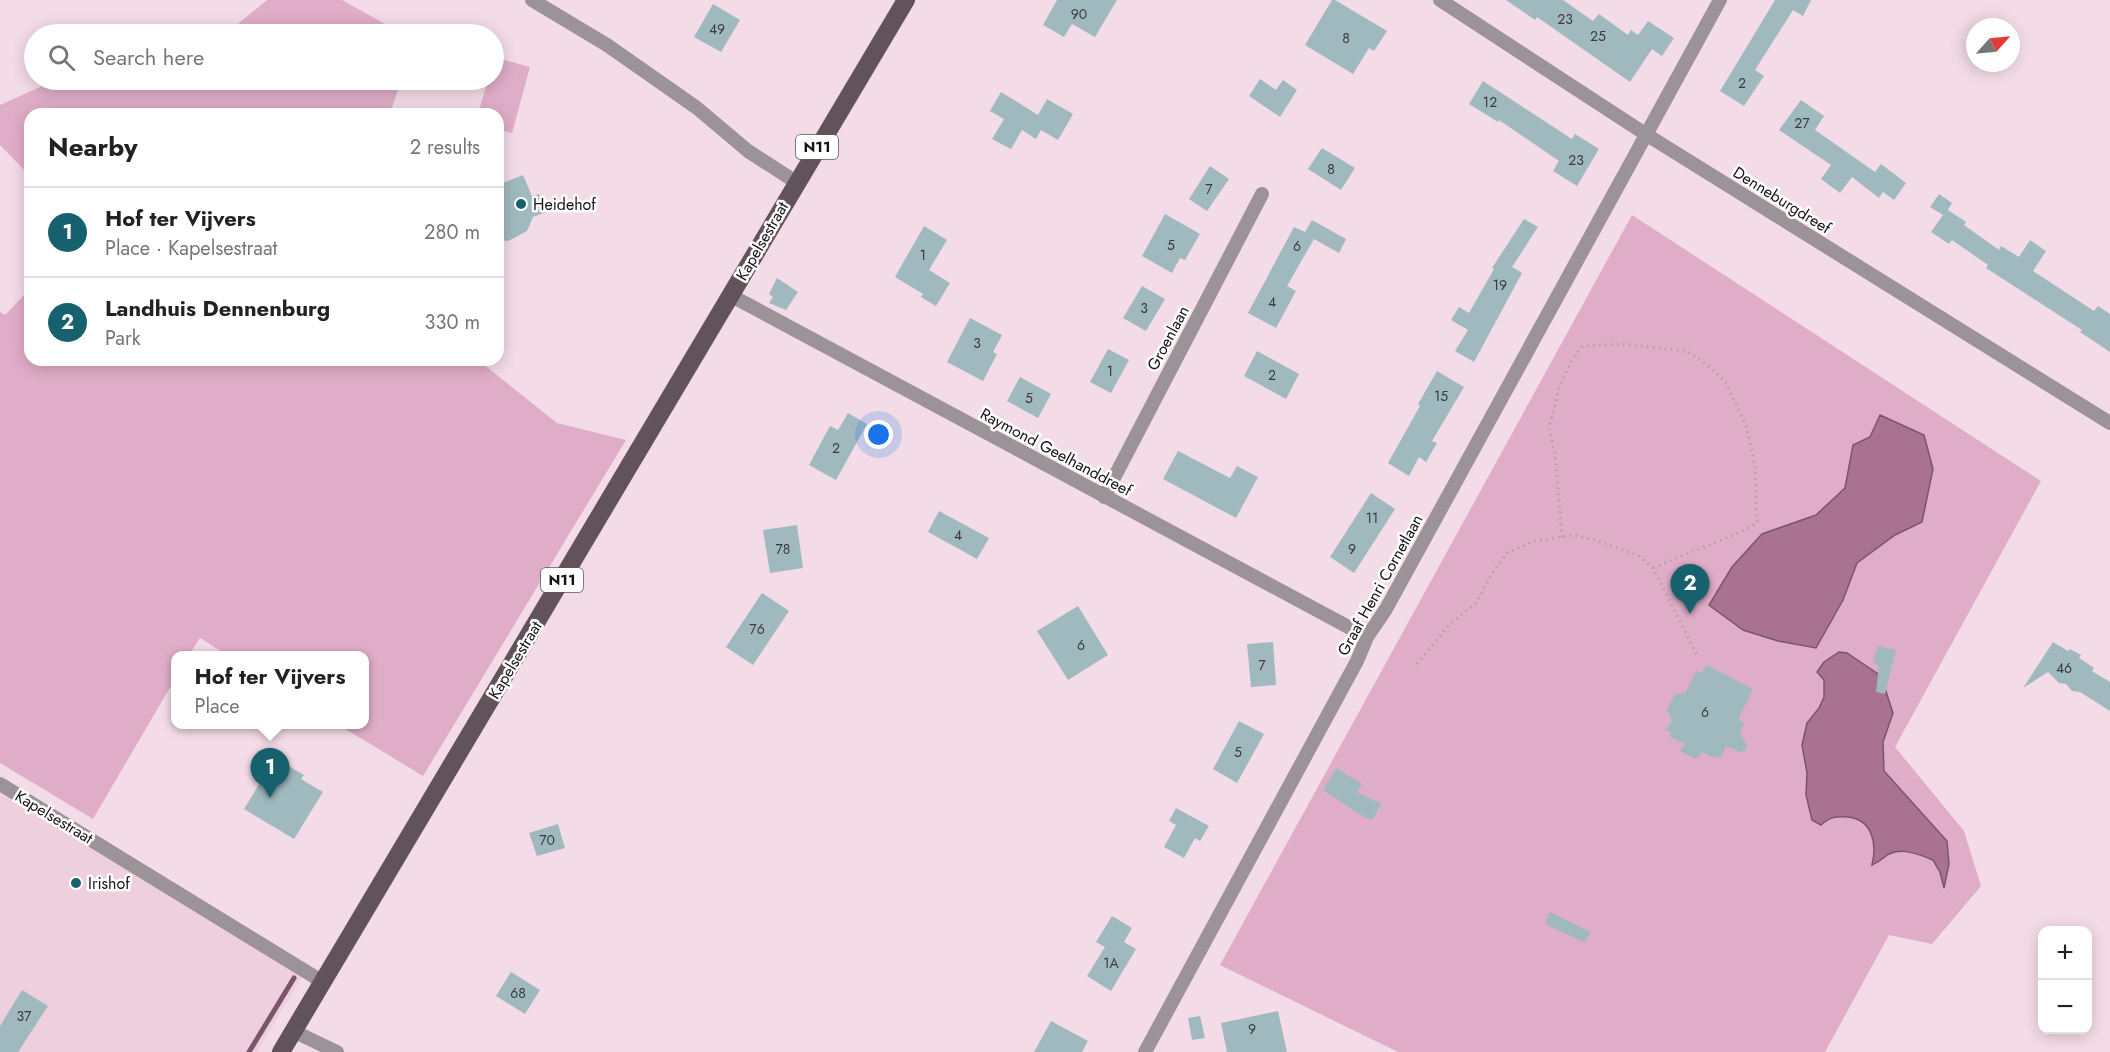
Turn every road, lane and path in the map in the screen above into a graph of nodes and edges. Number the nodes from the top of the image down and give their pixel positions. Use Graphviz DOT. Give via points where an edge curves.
graph roads {
  1 [pos="532,0"];
  2 [pos="906,0"];
  3 [pos="1440,0"];
  4 [pos="1720,0"];
  5 [pos="1647,135"];
  6 [pos="796,182"];
  7 [pos="1262,194"];
  8 [pos="730,295"];
  9 [pos="2110,423"];
  10 [pos="1104,497"];
  11 [pos="1562,537"];
  12 [pos="1653,568"];
  13 [pos="1367,637"];
  14 [pos="1697,655"];
  15 [pos="1417,664"];
  16 [pos="0,784"];
  17 [pos="323,982"];
  18 [pos="293,1031"];
  19 [pos="281,1052"];
  20 [pos="337,1052"];
  21 [pos="1145,1052"];
  1 -- 6 [label="street, Kapelsestraat" via="607,45 697,108 748,151"];
  2 -- 6 [label="main road, Kapelsestraat / N11"];
  3 -- 5 [label="street, Denneburgdreef"];
  4 -- 5 [label="street, Graaf Henri Cornetlaan"];
  5 -- 9 [label="street, Denneburgdreef"];
  5 -- 13 [label="street, Graaf Henri Cornetlaan" via="1392,599"];
  6 -- 8 [label="main road, Kapelsestraat / N11"];
  7 -- 10 [label="street, Groenlaan"];
  8 -- 10 [label="street, Raymond Geelhanddreef"];
  8 -- 17 [label="main road, Kapelsestraat / N11"];
  10 -- 13 [label="street, Raymond Geelhanddreef"];
  11 -- 12 [label="path" via="1595,540 1639,556"];
  11 -- 12 [label="path" via="1549,428 1559,388 1572,360 1583,346 1622,344 1686,351 1725,381 1747,428 1755,466 1757,523"];
  11 -- 15 [label="path" via="1534,541 1507,553 1476,603 1450,624"];
  12 -- 14 [label="path"];
  13 -- 21 [label="street, Graaf Henri Cornetlaan"];
  16 -- 17 [label="street, Kapelsestraat"];
  17 -- 18 [label="main road, Kapelsestraat / N11"];
  18 -- 19 [label="main road, Kapelsestraat / N11"];
  18 -- 20 [label="street"];
}
